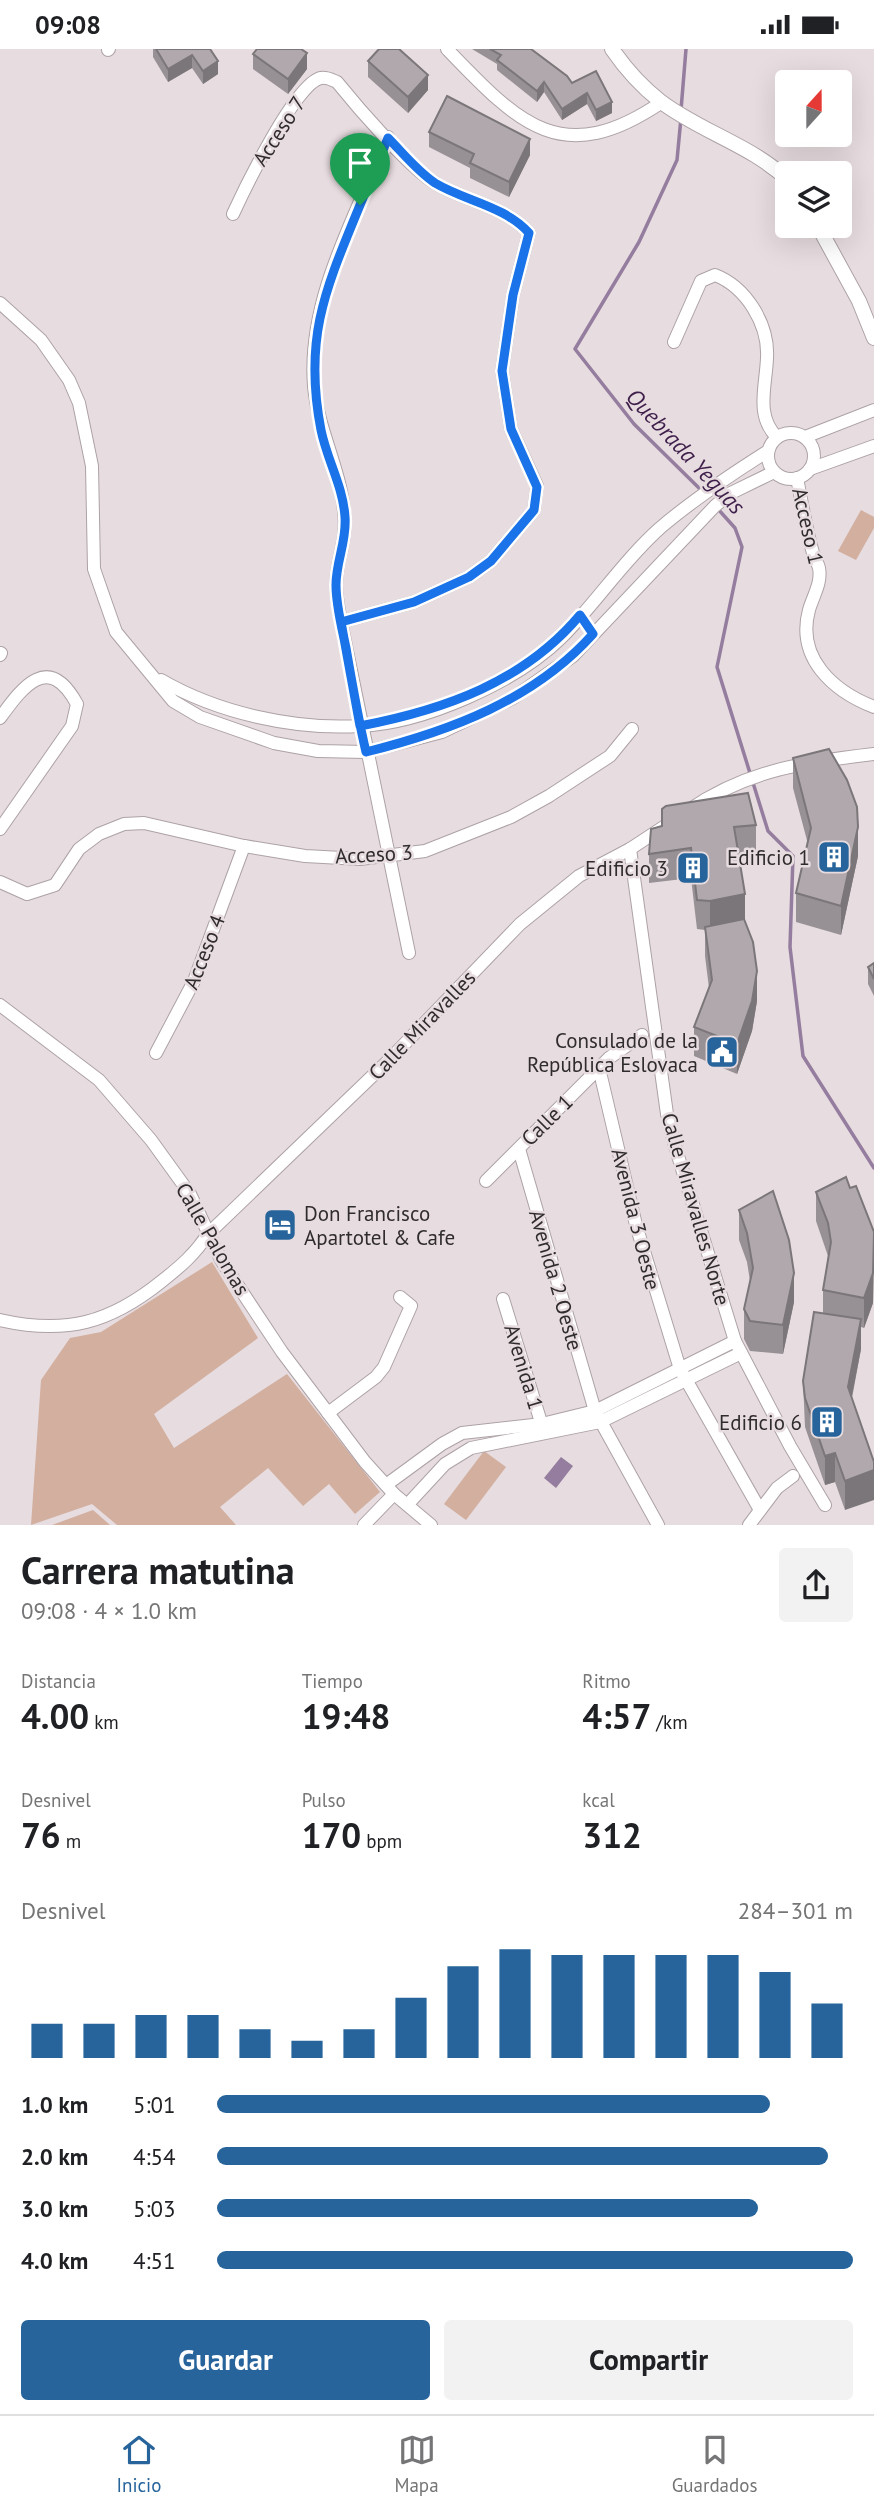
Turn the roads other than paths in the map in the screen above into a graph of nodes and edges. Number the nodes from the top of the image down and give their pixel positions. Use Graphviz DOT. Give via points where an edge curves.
graph roads {
  1 [pos="447,49"];
  2 [pos="612,49"];
  3 [pos="668,106"];
  4 [pos="388,138"];
  5 [pos="775,171"];
  6 [pos="233,214"];
  7 [pos="825,238"];
  8 [pos="0,303"];
  9 [pos="874,338"];
  10 [pos="674,342"];
  11 [pos="874,410"];
  12 [pos="777,437"];
  13 [pos="805,437"];
  14 [pos="874,446"];
  15 [pos="768,451"];
  16 [pos="810,469"];
  17 [pos="774,472"];
  18 [pos="797,478"];
  19 [pos="580,615"];
  20 [pos="341,622"];
  21 [pos="593,634"];
  22 [pos="157,678"];
  23 [pos="874,707"];
  24 [pos="0,718"];
  25 [pos="632,729"];
  26 [pos="363,739"];
  27 [pos="874,754"];
  28 [pos="0,829"];
  29 [pos="244,846"];
  30 [pos="630,849"];
  31 [pos="388,857"];
  32 [pos="0,882"];
  33 [pos="409,953"];
  34 [pos="0,1005"];
  35 [pos="642,1035"];
  36 [pos="156,1053"];
  37 [pos="599,1068"];
  38 [pos="519,1149"];
  39 [pos="486,1181"];
  40 [pos="208,1234"];
  41 [pos="400,1297"];
  42 [pos="503,1299"];
  43 [pos="0,1320"];
  44 [pos="738,1347"];
  45 [pos="683,1375"];
  46 [pos="328,1413"];
  47 [pos="598,1416"];
  48 [pos="543,1429"];
  49 [pos="793,1476"];
  50 [pos="390,1490"];
  51 [pos="408,1504"];
  52 [pos="825,1505"];
  53 [pos="760,1510"];
  54 [pos="652,1522"];
  55 [pos="364,1525"];
  56 [pos="431,1525"];
  57 [pos="750,1525"];
  1 -- 3 [label="street" via="489,93 529,123 561,135 602,134"];
  2 -- 3 [label="street"];
  3 -- 5 [label="street"];
  4 -- 6 [label="street, Acceso 7" via="337,82 320,78 303,93 260,155"];
  4 -- 20 [label="street" via="326,289 316,330 318,416 345,515 336,585"];
  4 -- 20 [label="street, Acceso 7" via="435,182 503,213 529,233 513,295 502,371 511,429 537,487 536,499 534,510 491,561 469,577 414,602"];
  7 -- 9 [label="street"];
  8 -- 22 [label="street" via="41,340 79,403 92,467 94,569 117,632"];
  10 -- 12 [label="street" via="701,281 715,275 746,295 766,345 764,412 768,428"];
  11 -- 13 [label="street"];
  12 -- 13 [label="street" via="796,433"];
  12 -- 15 [label="street"];
  13 -- 16 [label="street" via="814,454"];
  14 -- 16 [label="street"];
  15 -- 17 [label="street"];
  15 -- 19 [label="street" via="704,492 660,529"];
  16 -- 18 [label="street"];
  17 -- 18 [label="street"];
  17 -- 21 [label="street" via="715,506"];
  18 -- 23 [label="street, Acceso 1" via="819,567 809,610 809,650 815,665 839,690"];
  19 -- 21 [label="street"];
  19 -- 26 [label="street" via="560,639 504,678"];
  20 -- 26 [label="street"];
  21 -- 26 [label="street" via="573,656 513,698 442,732"];
  22 -- 26 [label="street" via="205,703"];
  22 -- 26 [label="street" via="173,701 228,728 274,743 318,751"];
  24 -- 28 [label="street" via="24,685 35,678 57,683 77,704 72,726"];
  25 -- 31 [label="street, Acceso 3" via="610,756 588,772 510,817 425,851"];
  26 -- 31 [label="street"];
  27 -- 30 [label="street, Calle Miravalles" via="816,761 746,778 709,796"];
  29 -- 31 [label="street, Acceso 3" via="305,856"];
  29 -- 32 [label="street, Acceso 3" via="144,823 124,824 79,849 55,885 27,894"];
  29 -- 36 [label="street, Acceso 4" via="194,981"];
  30 -- 40 [label="street, Calle Miravalles" via="579,876 520,924 389,1060"];
  30 -- 44 [label="street, Calle Miravalles Norte" via="667,1114"];
  31 -- 33 [label="street"];
  34 -- 40 [label="street, Calle Palomas" via="99,1080 190,1194"];
  35 -- 37 [label="street, Calle 1"];
  37 -- 38 [label="street, Calle 1"];
  37 -- 45 [label="street, Avenida 3 Oeste" via="636,1224"];
  38 -- 39 [label="street, Calle 1"];
  38 -- 47 [label="street, Avenida 2 Oeste"];
  40 -- 43 [label="street, Calle Miravalles" via="195,1255 142,1297 106,1318 57,1328"];
  40 -- 46 [label="street, Calle Palomas" via="282,1352"];
  41 -- 46 [label="street" via="411,1306 384,1367"];
  42 -- 48 [label="street, Avenida 1"];
  44 -- 45 [label="street"];
  44 -- 52 [label="street, Calle Miravalles Norte"];
  45 -- 47 [label="street"];
  45 -- 53 [label="street, Avenida 3 Oeste"];
  46 -- 50 [label="street, Calle Palomas"];
  47 -- 48 [label="street"];
  47 -- 54 [label="street, Avenida 2 Oeste"];
  48 -- 50 [label="street" via="463,1433 442,1444"];
  48 -- 51 [label="street" via="471,1448 445,1464"];
  49 -- 53 [label="street"];
  50 -- 51 [label="street, Calle Palomas"];
  50 -- 55 [label="street"];
  51 -- 56 [label="street, Calle Palomas"];
  53 -- 57 [label="street"];
}
